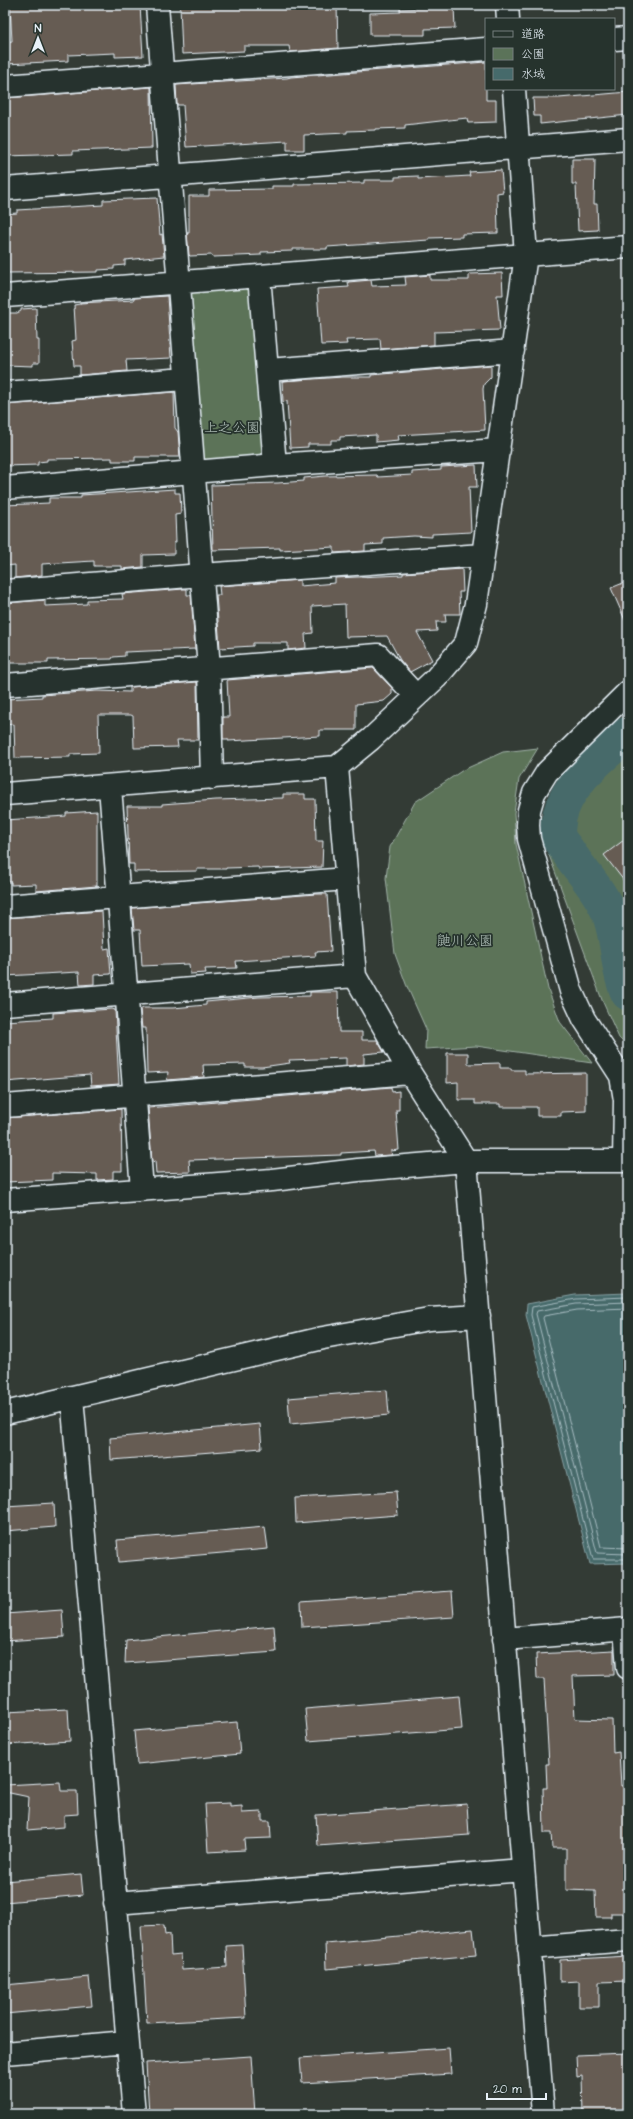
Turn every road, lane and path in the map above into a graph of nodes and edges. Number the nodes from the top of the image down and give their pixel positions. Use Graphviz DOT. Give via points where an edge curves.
graph roads {
  1 [pos="156,5"];
  2 [pos="507,5"];
  3 [pos="508,18"];
  4 [pos="628,38"];
  5 [pos="615,39"];
  6 [pos="485,49"];
  7 [pos="162,74"];
  8 [pos="5,86"];
  9 [pos="514,90"];
  10 [pos="628,139"];
  11 [pos="518,148"];
  12 [pos="170,177"];
  13 [pos="5,189"];
  14 [pos="628,247"];
  15 [pos="526,255"];
  16 [pos="259,276"];
  17 [pos="178,282"];
  18 [pos="5,296"];
  19 [pos="512,350"];
  20 [pos="268,370"];
  21 [pos="185,379"];
  22 [pos="5,393"];
  23 [pos="499,450"];
  24 [pos="275,465"];
  25 [pos="193,473"];
  26 [pos="5,488"];
  27 [pos="482,555"];
  28 [pos="201,575"];
  29 [pos="5,591"];
  30 [pos="209,668"];
  31 [pos="5,685"];
  32 [pos="628,692"];
  33 [pos="416,696"];
  34 [pos="337,767"];
  35 [pos="212,778"];
  36 [pos="110,786"];
  37 [pos="5,794"];
  38 [pos="346,879"];
  39 [pos="119,897"];
  40 [pos="5,906"];
  41 [pos="355,976"];
  42 [pos="127,994"];
  43 [pos="5,1004"];
  44 [pos="410,1073"];
  45 [pos="134,1097"];
  46 [pos="5,1106"];
  47 [pos="466,1161"];
  48 [pos="626,1161"];
  49 [pos="142,1188"];
  50 [pos="5,1200"];
  51 [pos="478,1316"];
  52 [pos="72,1397"];
  53 [pos="5,1413"];
  54 [pos="626,1629"];
  55 [pos="504,1639"];
  56 [pos="628,1668"];
  57 [pos="523,1870"];
  58 [pos="115,1903"];
  59 [pos="628,1940"];
  60 [pos="529,1948"];
  61 [pos="128,2042"];
  62 [pos="5,2053"];
  63 [pos="134,2114"];
  64 [pos="543,2114"];
  1 -- 7 [label="street"];
  2 -- 3 [label="street"];
  4 -- 5 [label="street"];
  6 -- 7 [label="street"];
  7 -- 8 [label="street"];
  7 -- 12 [label="street"];
  9 -- 11 [label="street"];
  10 -- 11 [label="street"];
  11 -- 12 [label="street"];
  11 -- 15 [label="street"];
  12 -- 13 [label="street"];
  12 -- 17 [label="street"];
  14 -- 15 [label="street"];
  15 -- 16 [label="street"];
  15 -- 19 [label="street"];
  16 -- 17 [label="street"];
  16 -- 20 [label="street"];
  17 -- 18 [label="street"];
  17 -- 21 [label="street"];
  19 -- 20 [label="street"];
  19 -- 23 [label="street"];
  20 -- 24 [label="street"];
  21 -- 22 [label="street"];
  21 -- 25 [label="street"];
  23 -- 24 [label="street"];
  23 -- 27 [label="street"];
  24 -- 25 [label="street"];
  25 -- 26 [label="street"];
  25 -- 28 [label="street"];
  27 -- 28 [label="street"];
  27 -- 33 [label="street" via="476,604 466,643 436,678"];
  28 -- 29 [label="street"];
  28 -- 30 [label="street"];
  30 -- 31 [label="street"];
  30 -- 33 [label="street" via="378,655"];
  30 -- 35 [label="street"];
  32 -- 48 [label="street" via="547,772 534,793 528,825 529,838 571,991 584,1019 621,1076 625,1100"];
  33 -- 34 [label="street"];
  34 -- 35 [label="street"];
  34 -- 38 [label="street"];
  35 -- 36 [label="street"];
  36 -- 37 [label="street"];
  36 -- 39 [label="street"];
  38 -- 39 [label="street"];
  38 -- 41 [label="street"];
  39 -- 40 [label="street"];
  39 -- 42 [label="street"];
  41 -- 42 [label="street"];
  41 -- 44 [label="street"];
  42 -- 43 [label="street"];
  42 -- 45 [label="street"];
  44 -- 45 [label="street"];
  44 -- 47 [label="street"];
  45 -- 46 [label="street"];
  45 -- 49 [label="street"];
  47 -- 48 [label="street"];
  47 -- 49 [label="street" via="272,1180"];
  47 -- 51 [label="street"];
  49 -- 50 [label="street"];
  51 -- 52 [label="street" via="429,1319 323,1338"];
  51 -- 55 [label="street"];
  52 -- 53 [label="street"];
  52 -- 58 [label="street"];
  54 -- 55 [label="street"];
  54 -- 56 [label="street"];
  55 -- 57 [label="street"];
  57 -- 58 [label="street"];
  57 -- 60 [label="street"];
  58 -- 61 [label="street"];
  59 -- 60 [label="street"];
  60 -- 64 [label="street"];
  61 -- 62 [label="street"];
  61 -- 63 [label="street"];
}
